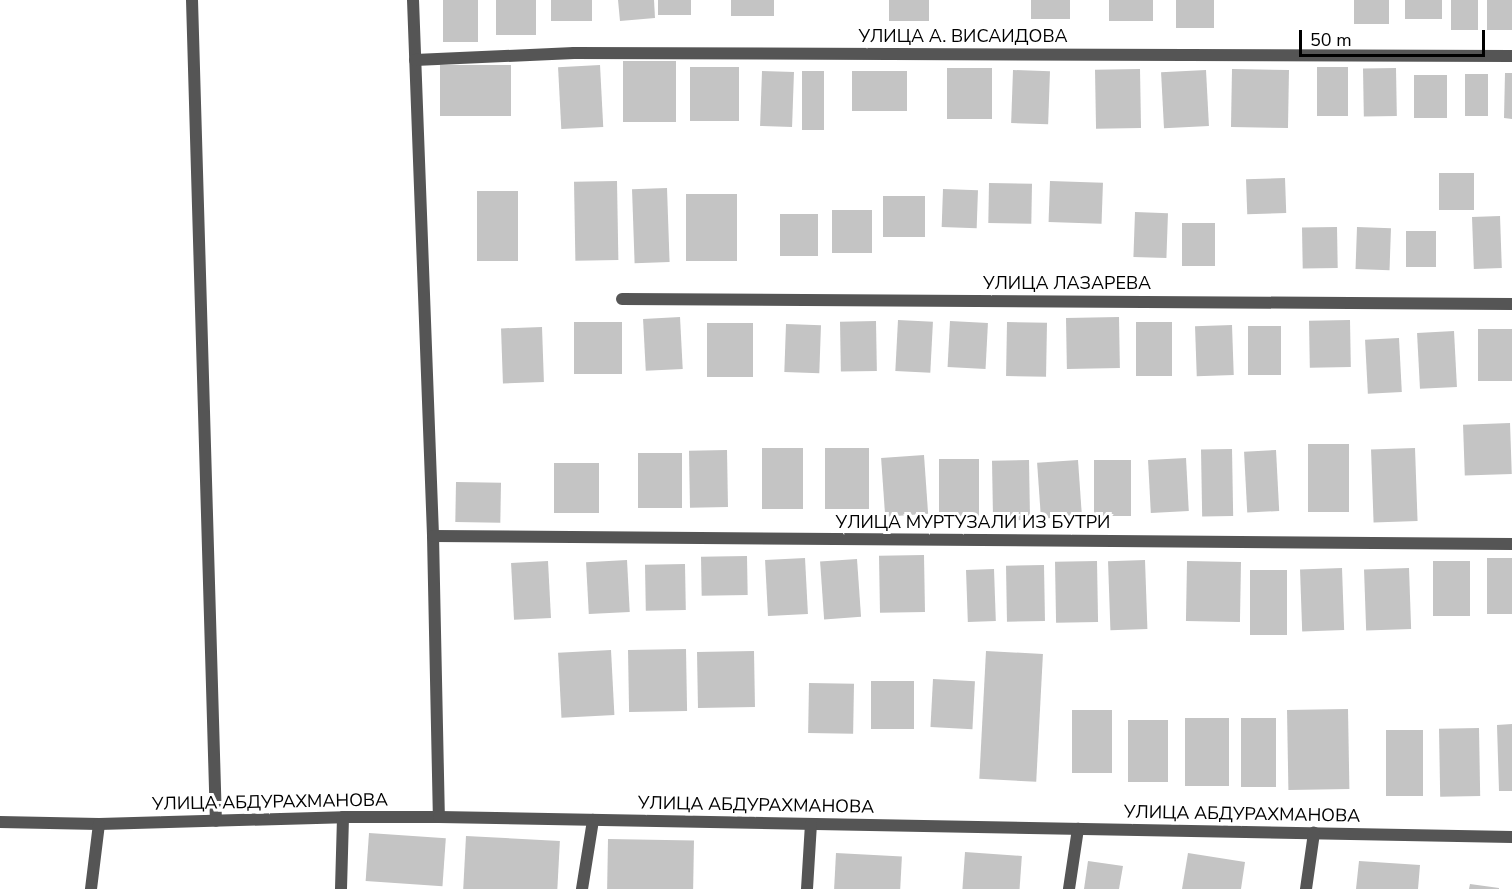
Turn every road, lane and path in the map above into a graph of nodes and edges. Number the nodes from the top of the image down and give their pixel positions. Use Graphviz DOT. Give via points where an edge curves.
graph roads {
  1 [pos="192,0"];
  2 [pos="413,0"];
  3 [pos="1512,56"];
  4 [pos="415,60"];
  5 [pos="622,298"];
  6 [pos="1512,304"];
  7 [pos="433,536"];
  8 [pos="1512,544"];
  9 [pos="343,817"];
  10 [pos="439,817"];
  11 [pos="593,820"];
  12 [pos="216,821"];
  13 [pos="0,822"];
  14 [pos="811,824"];
  15 [pos="99,825"];
  16 [pos="1078,829"];
  17 [pos="1314,833"];
  18 [pos="1512,837"];
  19 [pos="91,889"];
  20 [pos="341,889"];
  21 [pos="582,889"];
  22 [pos="807,889"];
  23 [pos="1069,889"];
  24 [pos="1306,889"];
  1 -- 12 [label="street"];
  2 -- 4 [label="street"];
  3 -- 4 [label="street, УЛИЦА А. ВИСАИДОВА" via="574,53"];
  4 -- 7 [label="street"];
  5 -- 6 [label="street, УЛИЦА ЛАЗАРЕВА"];
  7 -- 8 [label="street, УЛИЦА МУРТУЗАЛИ ИЗ БУТРИ"];
  7 -- 10 [label="street"];
  9 -- 10 [label="street, УЛИЦА АБДУРАХМАНОВА"];
  9 -- 12 [label="street, УЛИЦА АБДУРАХМАНОВА"];
  9 -- 20 [label="street"];
  10 -- 11 [label="street, УЛИЦА АБДУРАХМАНОВА"];
  11 -- 14 [label="street, УЛИЦА АБДУРАХМАНОВА"];
  11 -- 21 [label="street"];
  12 -- 15 [label="street, УЛИЦА АБДУРАХМАНОВА"];
  13 -- 15 [label="street, УЛИЦА АБДУРАХМАНОВА"];
  14 -- 16 [label="street, УЛИЦА АБДУРАХМАНОВА"];
  14 -- 22 [label="street"];
  15 -- 19 [label="street"];
  16 -- 17 [label="street, УЛИЦА АБДУРАХМАНОВА"];
  16 -- 23 [label="street"];
  17 -- 18 [label="street, УЛИЦА АБДУРАХМАНОВА"];
  17 -- 24 [label="street"];
}
